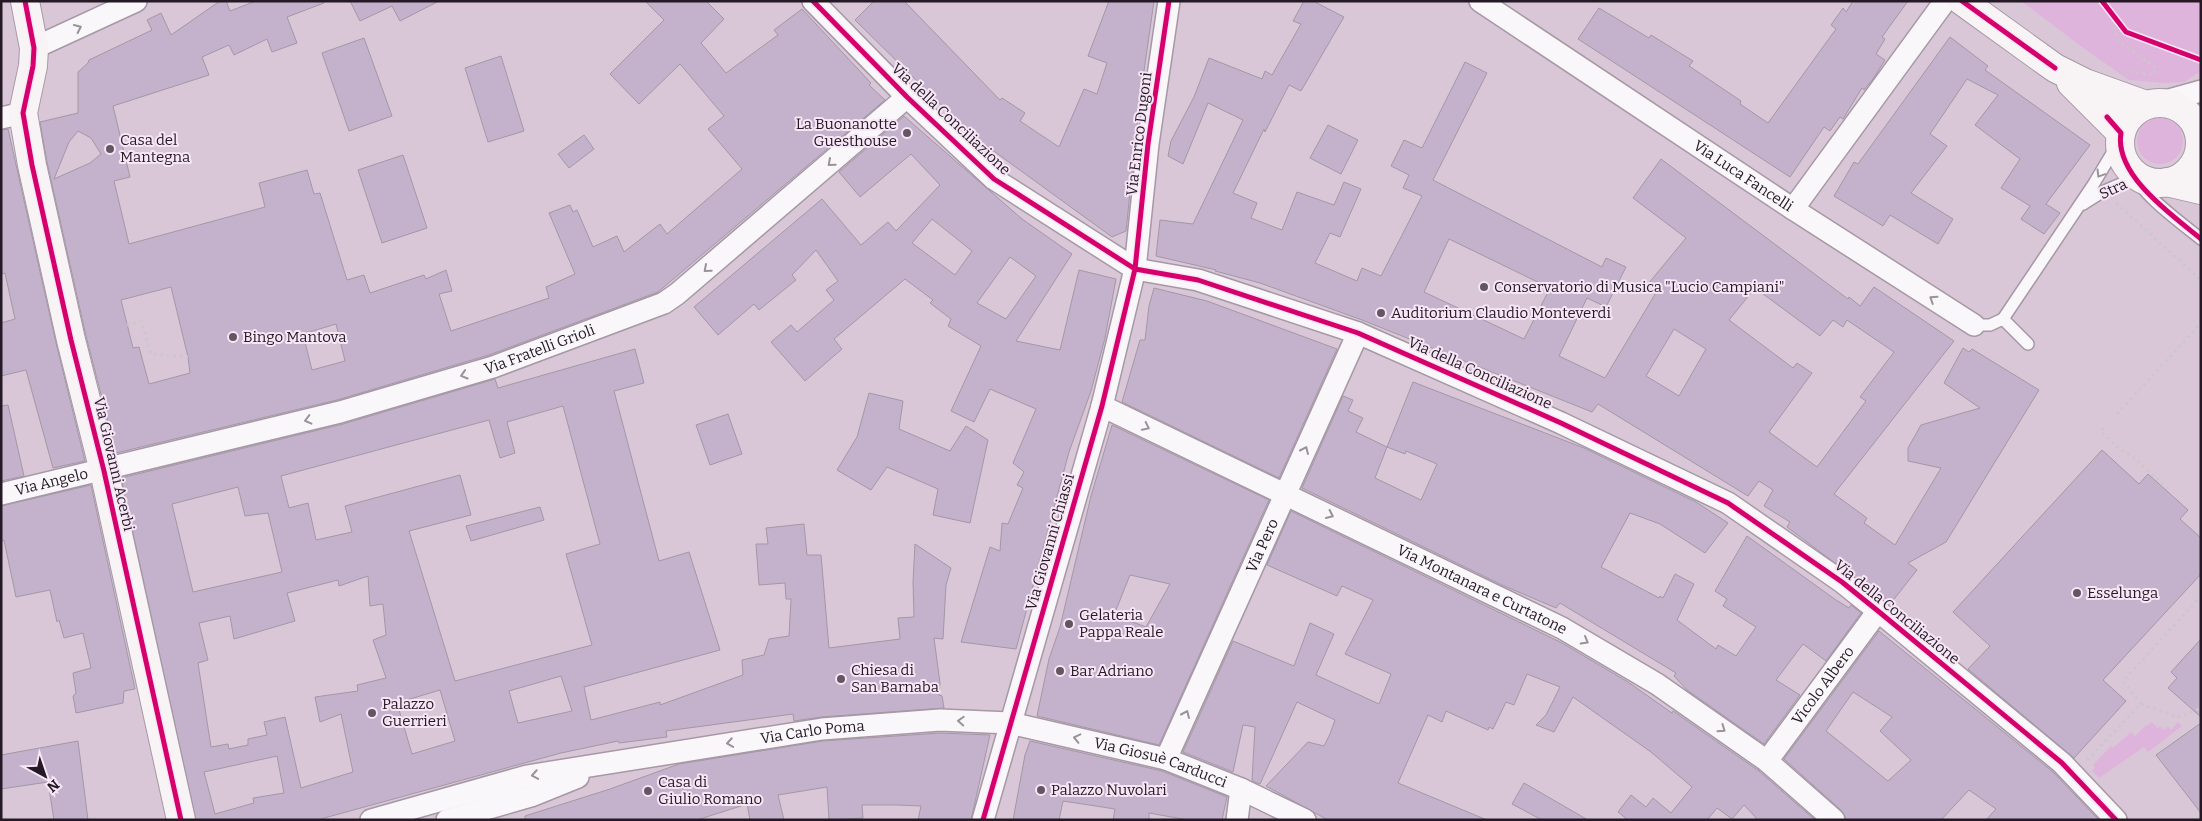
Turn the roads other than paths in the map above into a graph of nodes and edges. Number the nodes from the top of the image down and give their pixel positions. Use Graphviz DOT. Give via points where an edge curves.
graph roads {
  1 [pos="25,1"];
  2 [pos="136,1"];
  3 [pos="813,1"];
  4 [pos="1169,1"];
  5 [pos="1480,1"];
  6 [pos="1945,1"];
  7 [pos="1962,1"];
  8 [pos="34,48"];
  9 [pos="2055,68"];
  10 [pos="2201,91"];
  11 [pos="908,97"];
  12 [pos="2152,104"];
  13 [pos="12,116"];
  14 [pos="2120,136"];
  15 [pos="2200,136"];
  16 [pos="2147,179"];
  17 [pos="2201,190"];
  18 [pos="1793,208"];
  19 [pos="2077,208"];
  20 [pos="2201,239"];
  21 [pos="1135,269"];
  22 [pos="2003,319"];
  23 [pos="1974,326"];
  24 [pos="1358,333"];
  25 [pos="2028,344"];
  26 [pos="1102,406"];
  27 [pos="104,470"];
  28 [pos="1,494"];
  29 [pos="1286,495"];
  30 [pos="1878,611"];
  31 [pos="1010,723"];
  32 [pos="1166,758"];
  33 [pos="618,761"];
  34 [pos="1767,761"];
  35 [pos="1240,789"];
  36 [pos="181,820"];
  37 [pos="371,820"];
  38 [pos="447,820"];
  39 [pos="983,820"];
  40 [pos="1237,820"];
  41 [pos="1305,820"];
  42 [pos="1834,820"];
  43 [pos="2116,820"];
  1 -- 8 [label="street"];
  8 -- 2 [label="street, one-way"];
  3 -- 11 [label="street, Via della Conciliazione"];
  4 -- 21 [label="street, Via Enrico Dugoni" via="1148,144"];
  5 -- 18 [label="street, Via Luca Fancelli"];
  6 -- 18 [label="street, Via Luca Fancelli"];
  7 -- 9 [label="street"];
  8 -- 13 [label="street" via="33,66"];
  9 -- 12 [label="street" via="2103,90"];
  9 -- 14 [label="street"];
  10 -- 12 [label="street"];
  11 -- 21 [label="street, Via della Conciliazione" via="994,179"];
  11 -- 27 [label="street, Via Fratelli Grioli, one-way" via="664,303 474,372 340,412"];
  12 -- 14 [label="street" via="2131,115"];
  12 -- 15 [label="street" via="2167,103 2183,110"];
  13 -- 27 [label="street, Via Giovanni Acerbi" via="32,165"];
  14 -- 16 [label="street" via="2121,154"];
  14 -- 19 [label="lane, one-way"];
  15 -- 16 [label="street" via="2199,151 2192,166 2182,176"];
  16 -- 17 [label="street"];
  16 -- 19 [label="lane, Stra" via="2102,192"];
  16 -- 20 [label="lane" via="2147,193"];
  23 -- 18 [label="street, one-way"];
  19 -- 22 [label="lane"];
  21 -- 24 [label="street, Via della Conciliazione" via="1198,280"];
  21 -- 26 [label="street, Via Giovanni Chiassi"];
  22 -- 23 [label="lane" via="1990,325"];
  22 -- 25 [label="lane"];
  29 -- 24 [label="street, Via Pero, one-way"];
  24 -- 30 [label="street, Via della Conciliazione" via="1561,423 1728,503"];
  26 -- 29 [label="street, Via Montanara e Curtatone, one-way"];
  26 -- 31 [label="street, Via Giovanni Chiassi"];
  27 -- 28 [label="street, Via Angelo"];
  27 -- 36 [label="street, Via Giovanni Acerbi"];
  32 -- 29 [label="street, Via Pero, one-way"];
  29 -- 34 [label="street, Via Montanara e Curtatone, one-way" via="1562,628 1657,684"];
  30 -- 34 [label="street, Vicolo Albero"];
  30 -- 43 [label="street, Via della Conciliazione" via="2073,774"];
  32 -- 31 [label="street, Via Giosuè Carducci, one-way"];
  31 -- 33 [label="street, Via Carlo Poma, one-way" via="940,720 822,729"];
  31 -- 39 [label="street, Via Giovanni Chiassi"];
  32 -- 35 [label="street, Via Giosuè Carducci"];
  33 -- 37 [label="street, Via Carlo Poma, one-way" via="527,776"];
  33 -- 38 [label="street, Via Carlo Poma" via="531,796"];
  34 -- 42 [label="street, Via Montanara e Curtatone"];
  35 -- 40 [label="street"];
  35 -- 41 [label="street, Via Giosuè Carducci"];
}
